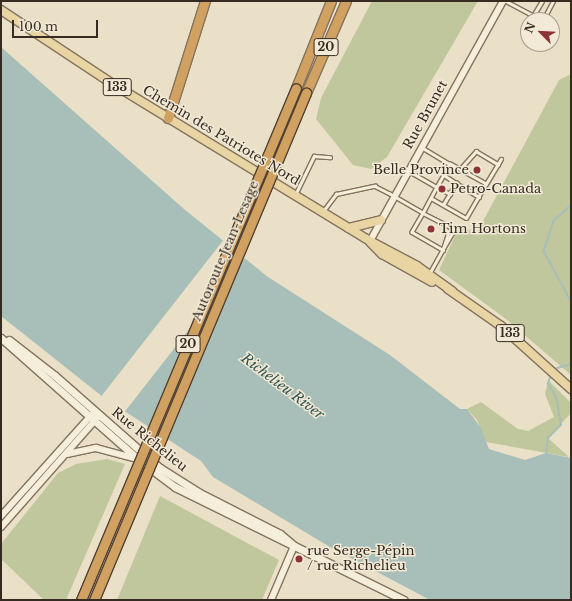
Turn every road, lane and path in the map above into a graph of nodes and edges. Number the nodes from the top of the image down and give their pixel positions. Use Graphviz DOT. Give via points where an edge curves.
graph roads {
  1 [pos="205,1"];
  2 [pos="331,1"];
  3 [pos="346,1"];
  4 [pos="503,1"];
  5 [pos="506,1"];
  6 [pos="542,1"];
  7 [pos="553,1"];
  8 [pos="1,10"];
  9 [pos="526,12"];
  10 [pos="535,12"];
  11 [pos="547,12"];
  12 [pos="168,118"];
  13 [pos="421,147"];
  14 [pos="330,157"];
  15 [pos="501,159"];
  16 [pos="450,164"];
  17 [pos="498,164"];
  18 [pos="460,169"];
  19 [pos="408,170"];
  20 [pos="444,175"];
  21 [pos="456,183"];
  22 [pos="486,184"];
  23 [pos="437,187"];
  24 [pos="450,194"];
  25 [pos="294,195"];
  26 [pos="394,196"];
  27 [pos="479,197"];
  28 [pos="431,198"];
  29 [pos="443,205"];
  30 [pos="322,212"];
  31 [pos="423,213"];
  32 [pos="381,220"];
  33 [pos="349,228"];
  34 [pos="448,234"];
  35 [pos="370,241"];
  36 [pos="443,250"];
  37 [pos="428,277"];
  38 [pos="1,335"];
  39 [pos="1,338"];
  40 [pos="571,389"];
  41 [pos="96,416"];
  42 [pos="67,454"];
  43 [pos="139,460"];
  44 [pos="1,516"];
  45 [pos="1,527"];
  46 [pos="294,546"];
  47 [pos="399,599"];
  48 [pos="81,600"];
  49 [pos="94,600"];
  50 [pos="272,600"];
  1 -- 12 [label="highway"];
  2 -- 48 [label="highway, Autoroute Jean-Lesage / 20, bridge"];
  3 -- 49 [label="highway, Autoroute Jean-Lesage / 20, bridge"];
  4 -- 13 [label="street, Rue Brunet"];
  5 -- 9 [label="lane"];
  6 -- 10 [label="lane"];
  7 -- 11 [label="lane"];
  8 -- 12 [label="main road, Chemin des Patriotes Nord / 133"];
  12 -- 25 [label="main road, Chemin des Patriotes Nord / 133"];
  13 -- 16 [label="lane"];
  13 -- 19 [label="street, Rue Brunet"];
  14 -- 25 [label="lane" via="314,156"];
  15 -- 17 [label="lane"];
  16 -- 18 [label="lane"];
  16 -- 20 [label="lane"];
  17 -- 18 [label="lane" via="476,152"];
  17 -- 22 [label="lane"];
  18 -- 22 [label="lane"];
  19 -- 23 [label="lane"];
  19 -- 26 [label="street, Rue Brunet"];
  20 -- 21 [label="lane"];
  20 -- 23 [label="lane"];
  21 -- 24 [label="lane"];
  21 -- 27 [label="lane"];
  22 -- 27 [label="lane"];
  23 -- 24 [label="lane"];
  23 -- 28 [label="lane"];
  24 -- 29 [label="lane"];
  25 -- 30 [label="main road, Chemin des Patriotes Nord / 133"];
  26 -- 30 [label="lane" via="375,186 336,194"];
  26 -- 31 [label="lane"];
  26 -- 32 [label="street, Rue Brunet"];
  27 -- 29 [label="lane" via="466,218"];
  28 -- 29 [label="lane"];
  28 -- 31 [label="lane"];
  30 -- 33 [label="main road, Chemin des Patriotes Nord / 133"];
  31 -- 36 [label="lane" via="412,232"];
  31 -- 36 [label="lane" via="455,229"];
  32 -- 33 [label="main road"];
  32 -- 35 [label="street, Rue Brunet"];
  33 -- 35 [label="main road, Chemin des Patriotes Nord / 133"];
  34 -- 36 [label="lane"];
  35 -- 37 [label="main road, Chemin des Patriotes Nord / 133" via="382,254"];
  36 -- 37 [label="lane"];
  37 -- 40 [label="main road, Chemin des Patriotes Nord / 133" via="501,326"];
  38 -- 41 [label="main road, Rue Richelieu" via="37,360"];
  39 -- 41 [label="main road, Rue Richelieu"];
  41 -- 42 [label="street"];
  41 -- 43 [label="main road, Rue Richelieu"];
  41 -- 44 [label="street"];
  41 -- 46 [label="main road, Rue Richelieu" via="174,478 280,534"];
  42 -- 43 [label="street" via="96,448"];
  42 -- 45 [label="street"];
  43 -- 46 [label="main road, Rue Richelieu" via="197,500"];
  46 -- 47 [label="main road, Rue Richelieu"];
  46 -- 50 [label="street"];
}
